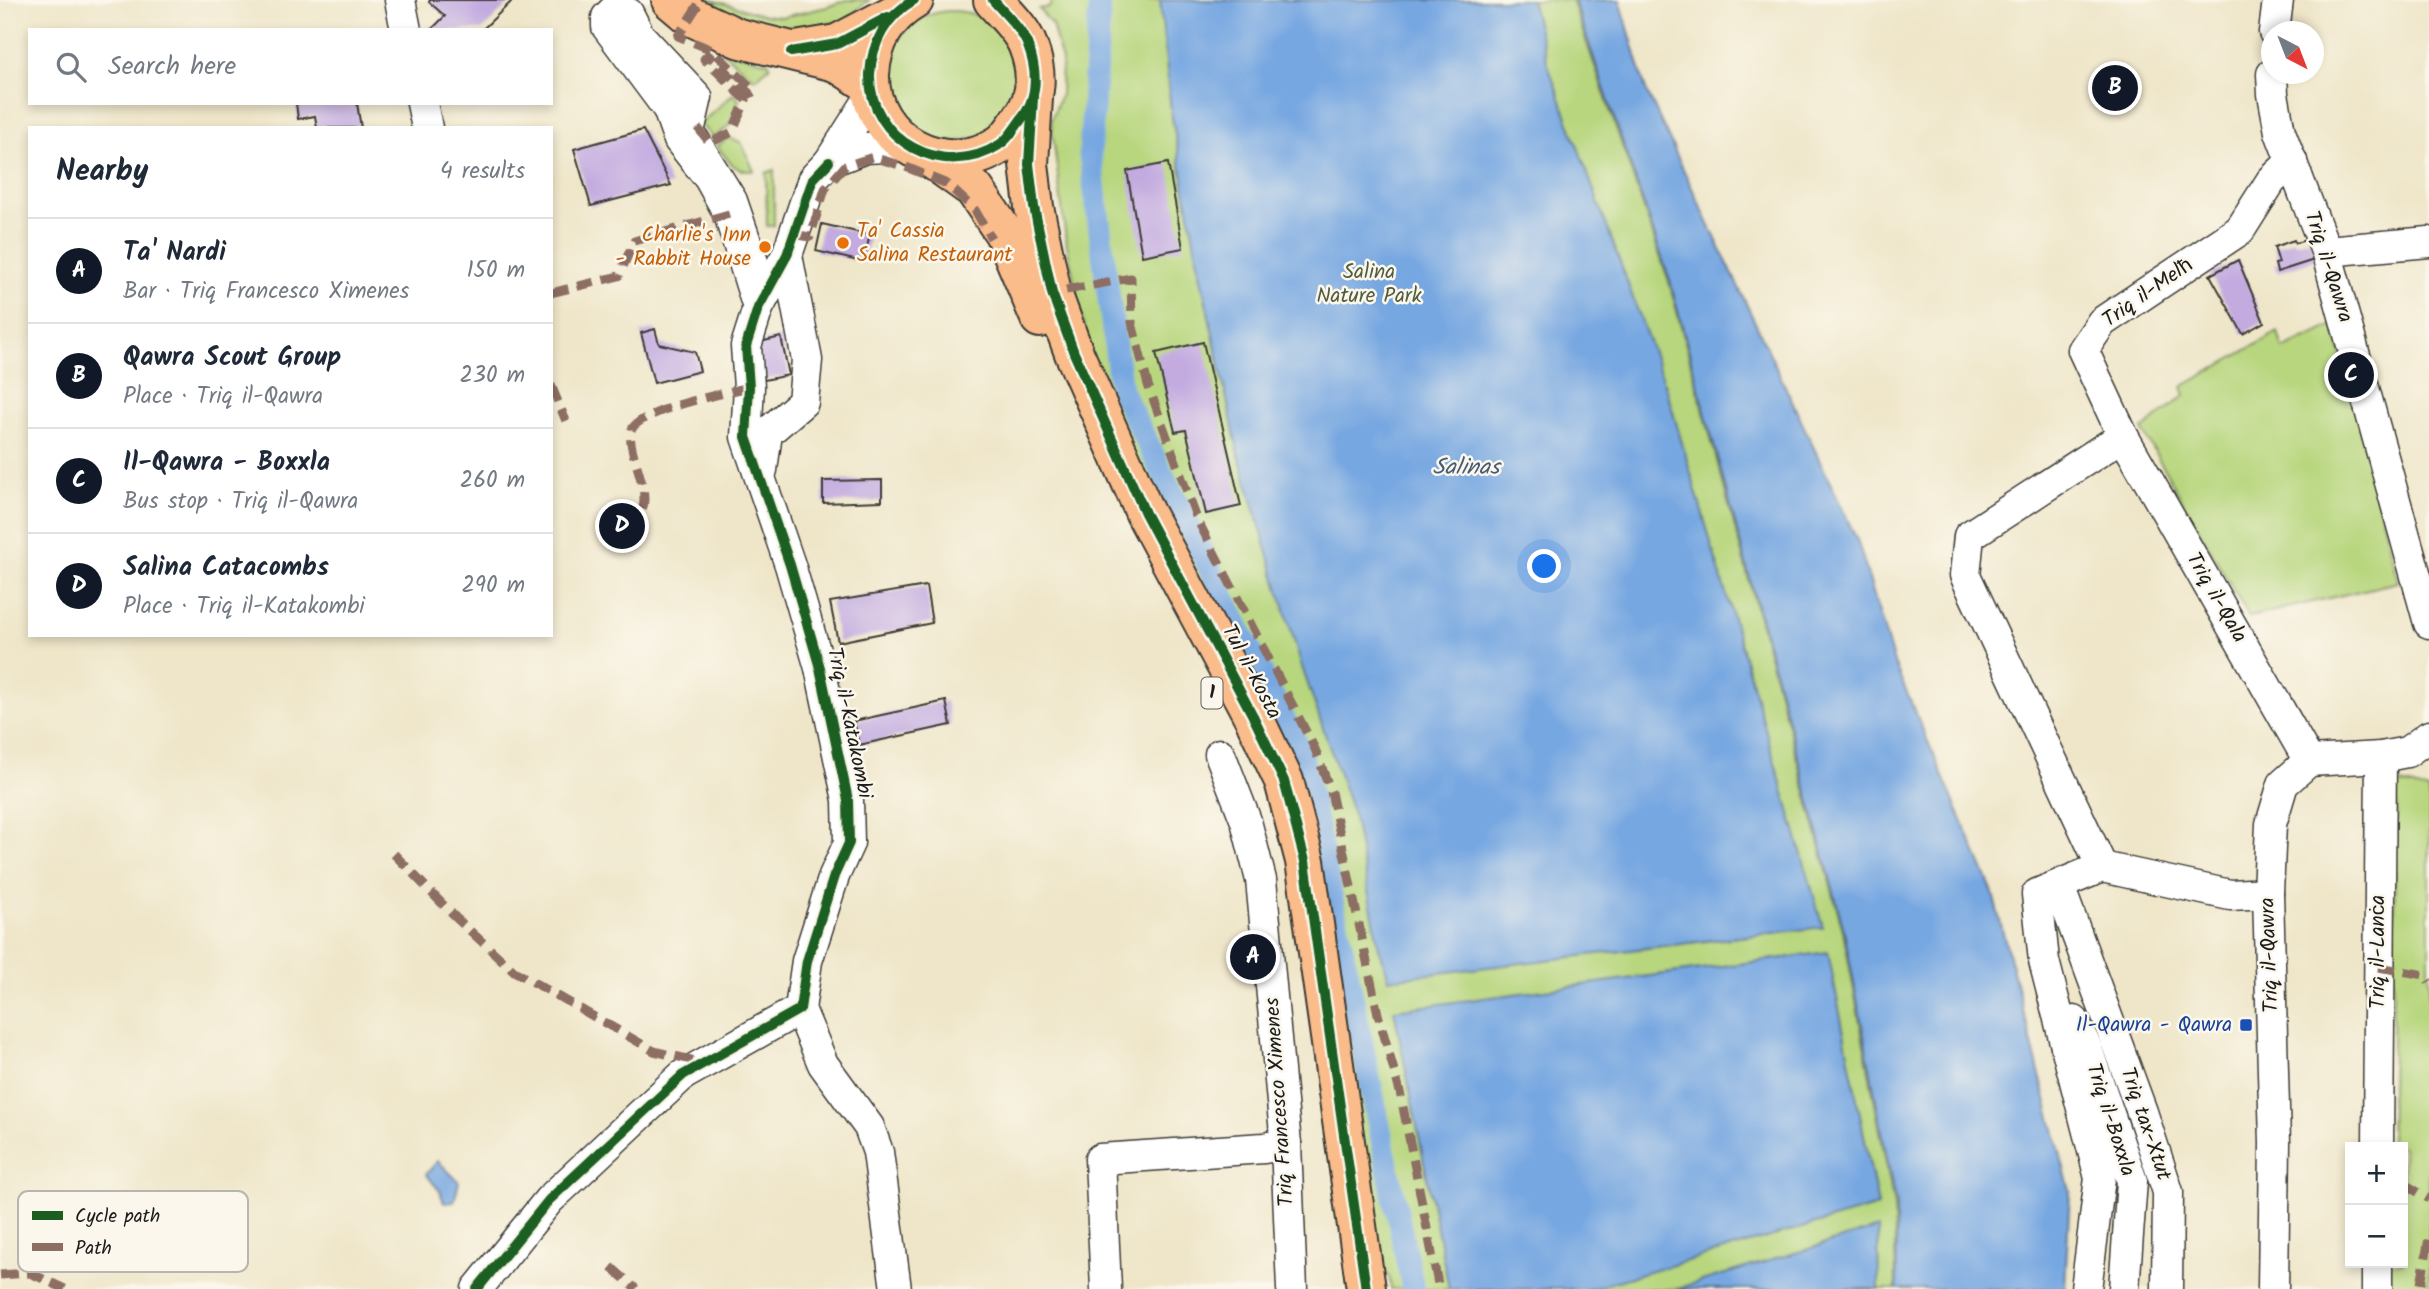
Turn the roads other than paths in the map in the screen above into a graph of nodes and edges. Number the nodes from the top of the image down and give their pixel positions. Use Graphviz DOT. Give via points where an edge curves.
graph roads {
  1 [pos="400,0"];
  2 [pos="671,0"];
  3 [pos="2278,0"];
  4 [pos="908,3"];
  5 [pos="1002,6"];
  6 [pos="2275,21"];
  7 [pos="406,28"];
  8 [pos="791,52"];
  9 [pos="2273,84"];
  10 [pos="870,90"];
  11 [pos="1033,98"];
  12 [pos="422,105"];
  13 [pos="427,126"];
  14 [pos="917,150"];
  15 [pos="829,162"];
  16 [pos="2292,162"];
  17 [pos="2429,242"];
  18 [pos="2326,251"];
  19 [pos="787,255"];
  20 [pos="765,297"];
  21 [pos="2123,436"];
  22 [pos="761,477"];
  23 [pos="2418,539"];
  24 [pos="2429,623"];
  25 [pos="2411,750"];
  26 [pos="1220,754"];
  27 [pos="2309,761"];
  28 [pos="2102,867"];
  29 [pos="2059,886"];
  30 [pos="2267,892"];
  31 [pos="2044,961"];
  32 [pos="800,1009"];
  33 [pos="2378,1142"];
  34 [pos="1286,1144"];
  35 [pos="2378,1268"];
  36 [pos="477,1289"];
  37 [pos="896,1289"];
  38 [pos="1106,1289"];
  39 [pos="1292,1289"];
  40 [pos="1352,1289"];
  41 [pos="1367,1289"];
  42 [pos="2086,1289"];
  43 [pos="2124,1289"];
  44 [pos="2167,1289"];
  45 [pos="2273,1289"];
  46 [pos="2377,1289"];
  1 -- 7 [label="street"];
  2 -- 8 [label="main road" via="690,16 738,38"];
  3 -- 6 [label="street"];
  4 -- 8 [label="main road" via="836,44"];
  4 -- 10 [label="main road" via="880,33 871,57"];
  5 -- 11 [label="main road, 1" via="1028,44 1036,74"];
  8 -- 10 [label="main road" via="836,62"];
  9 -- 16 [label="street, Triq il-Qawra" via="2280,132"];
  10 -- 14 [label="main road, 1" via="882,120"];
  10 -- 15 [label="street, Triq il-Katakombi"];
  11 -- 14 [label="main road" via="1002,144 984,153 944,158"];
  11 -- 41 [label="main road, Tul il-Kosta / 1" via="1029,164 1052,293 1145,513 1284,781 1305,861"];
  12 -- 13 [label="street"];
  14 -- 15 [label="street" via="866,148"];
  14 -- 40 [label="main road, Tul il-Kosta / 1" via="974,189 1004,233 1100,466 1190,654 1257,770 1274,809 1294,892"];
  15 -- 19 [label="street, Triq il-Katakombi" via="813,179"];
  16 -- 18 [label="street, Triq il-Qawra"];
  16 -- 21 [label="street, Triq il-Melħ" via="2271,181 2240,230 2102,322 2083,350"];
  17 -- 18 [label="street"];
  18 -- 23 [label="street, Triq il-Qawra"];
  19 -- 20 [label="street, Triq il-Katakombi"];
  19 -- 22 [label="street, Triq il-Katakombi" via="807,360 803,402 767,433"];
  20 -- 20 [label="street" via="709,178 679,140 668,109 607,27 607,17 615,9 628,13 639,34 697,97 689,132 732,201"];
  20 -- 22 [label="street, Triq il-Katakombi" via="746,346 746,437"];
  21 -- 27 [label="street, Triq il-Qala"];
  21 -- 28 [label="street" via="1969,536 1965,575"];
  22 -- 32 [label="street, Triq il-Katakombi" via="820,668 848,800 849,843 807,961"];
  23 -- 24 [label="street, Triq il-Qawra"];
  25 -- 27 [label="street"];
  25 -- 33 [label="street, Triq il-Lanċa"];
  26 -- 34 [label="street, Triq Francesco Ximenes" via="1246,821 1261,880"];
  27 -- 30 [label="street, Triq il-Qawra" via="2283,784 2271,824"];
  28 -- 29 [label="street, Triq il-Boxxla"];
  28 -- 30 [label="street" via="2230,895"];
  29 -- 31 [label="street, Triq il-Boxxla" via="2037,894"];
  29 -- 44 [label="street, Triq tax-Xtut" via="2168,1192"];
  30 -- 45 [label="street, Triq il-Qawra" via="2275,1143"];
  31 -- 42 [label="street, Triq il-Boxxla" via="2100,1178"];
  31 -- 43 [label="street, Triq il-Boxxla" via="2086,1046 2132,1181"];
  32 -- 36 [label="street" via="683,1075 550,1200"];
  32 -- 37 [label="street" via="822,1064 869,1128 878,1152"];
  34 -- 38 [label="street" via="1100,1159"];
  34 -- 39 [label="street, Triq Francesco Ximenes"];
  35 -- 46 [label="street"];
}
